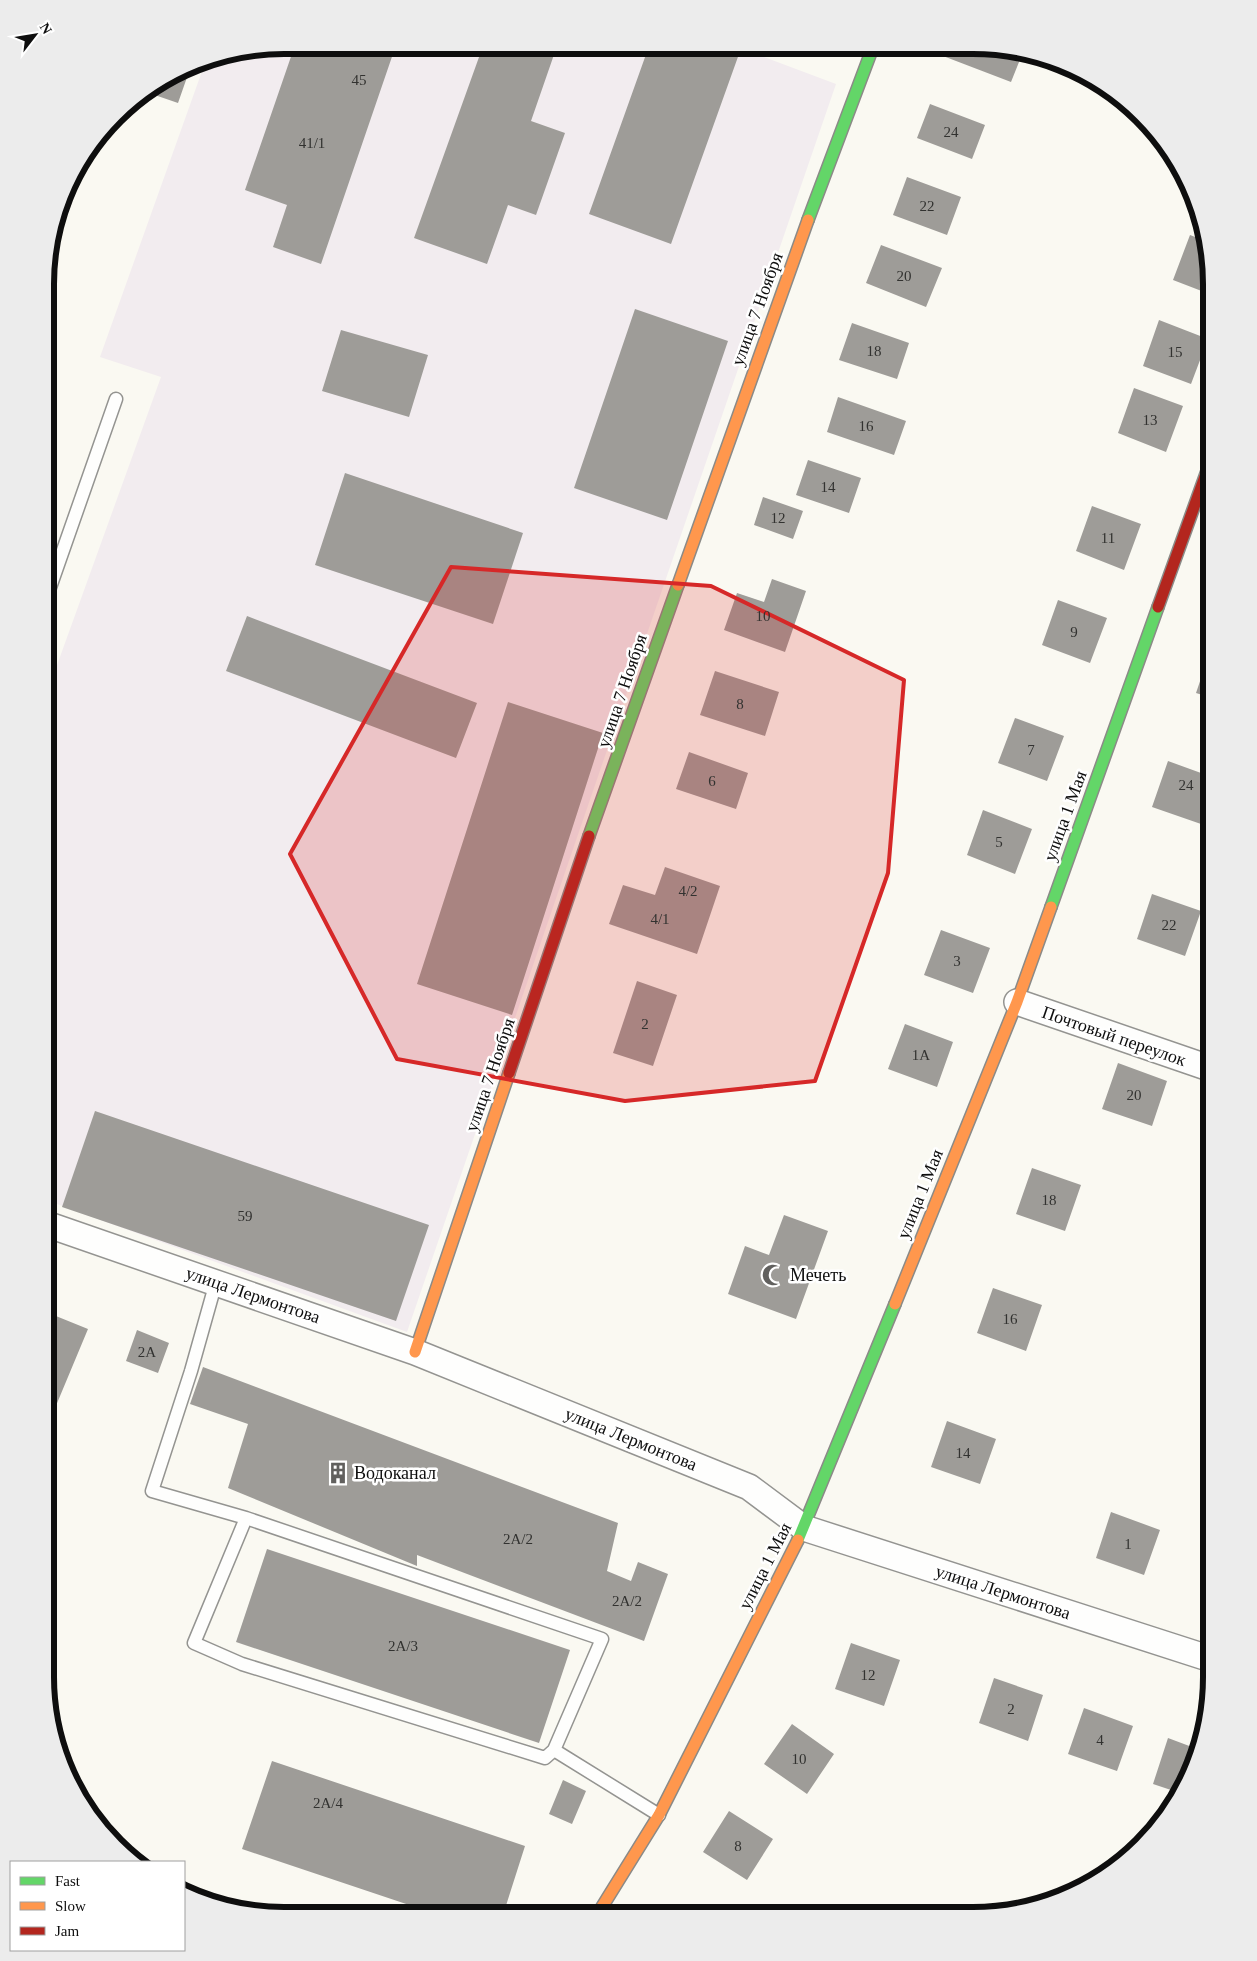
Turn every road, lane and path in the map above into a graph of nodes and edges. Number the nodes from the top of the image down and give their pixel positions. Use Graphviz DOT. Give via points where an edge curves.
graph roads {
  1 [pos="870,54"];
  2 [pos="116,399"];
  3 [pos="1203,497"];
  4 [pos="54,573"];
  5 [pos="1016,1002"];
  6 [pos="1203,1066"];
  7 [pos="54,1227"];
  8 [pos="216,1282"];
  9 [pos="415,1352"];
  10 [pos="246,1518"];
  11 [pos="804,1528"];
  12 [pos="1203,1656"];
  13 [pos="554,1750"];
  14 [pos="659,1815"];
  15 [pos="602,1907"];
  1 -- 9 [label="street, улица 7 Ноября" via="778,302 598,810"];
  2 -- 4 [label="lane"];
  3 -- 5 [label="street, улица 1 Мая"];
  5 -- 6 [label="street, Почтовый переулок"];
  5 -- 11 [label="street, улица 1 Мая"];
  7 -- 8 [label="street, улица Лермонтова"];
  8 -- 9 [label="street, улица Лермонтова"];
  8 -- 10 [label="lane" via="152,1491"];
  9 -- 11 [label="street, улица Лермонтова" via="749,1488"];
  10 -- 13 [label="lane" via="602,1639"];
  10 -- 13 [label="lane" via="194,1643 242,1664 545,1758"];
  11 -- 12 [label="street, улица Лермонтова"];
  11 -- 14 [label="street, улица 1 Мая"];
  13 -- 14 [label="lane"];
  14 -- 15 [label="street, улица 1 Мая"];
}
